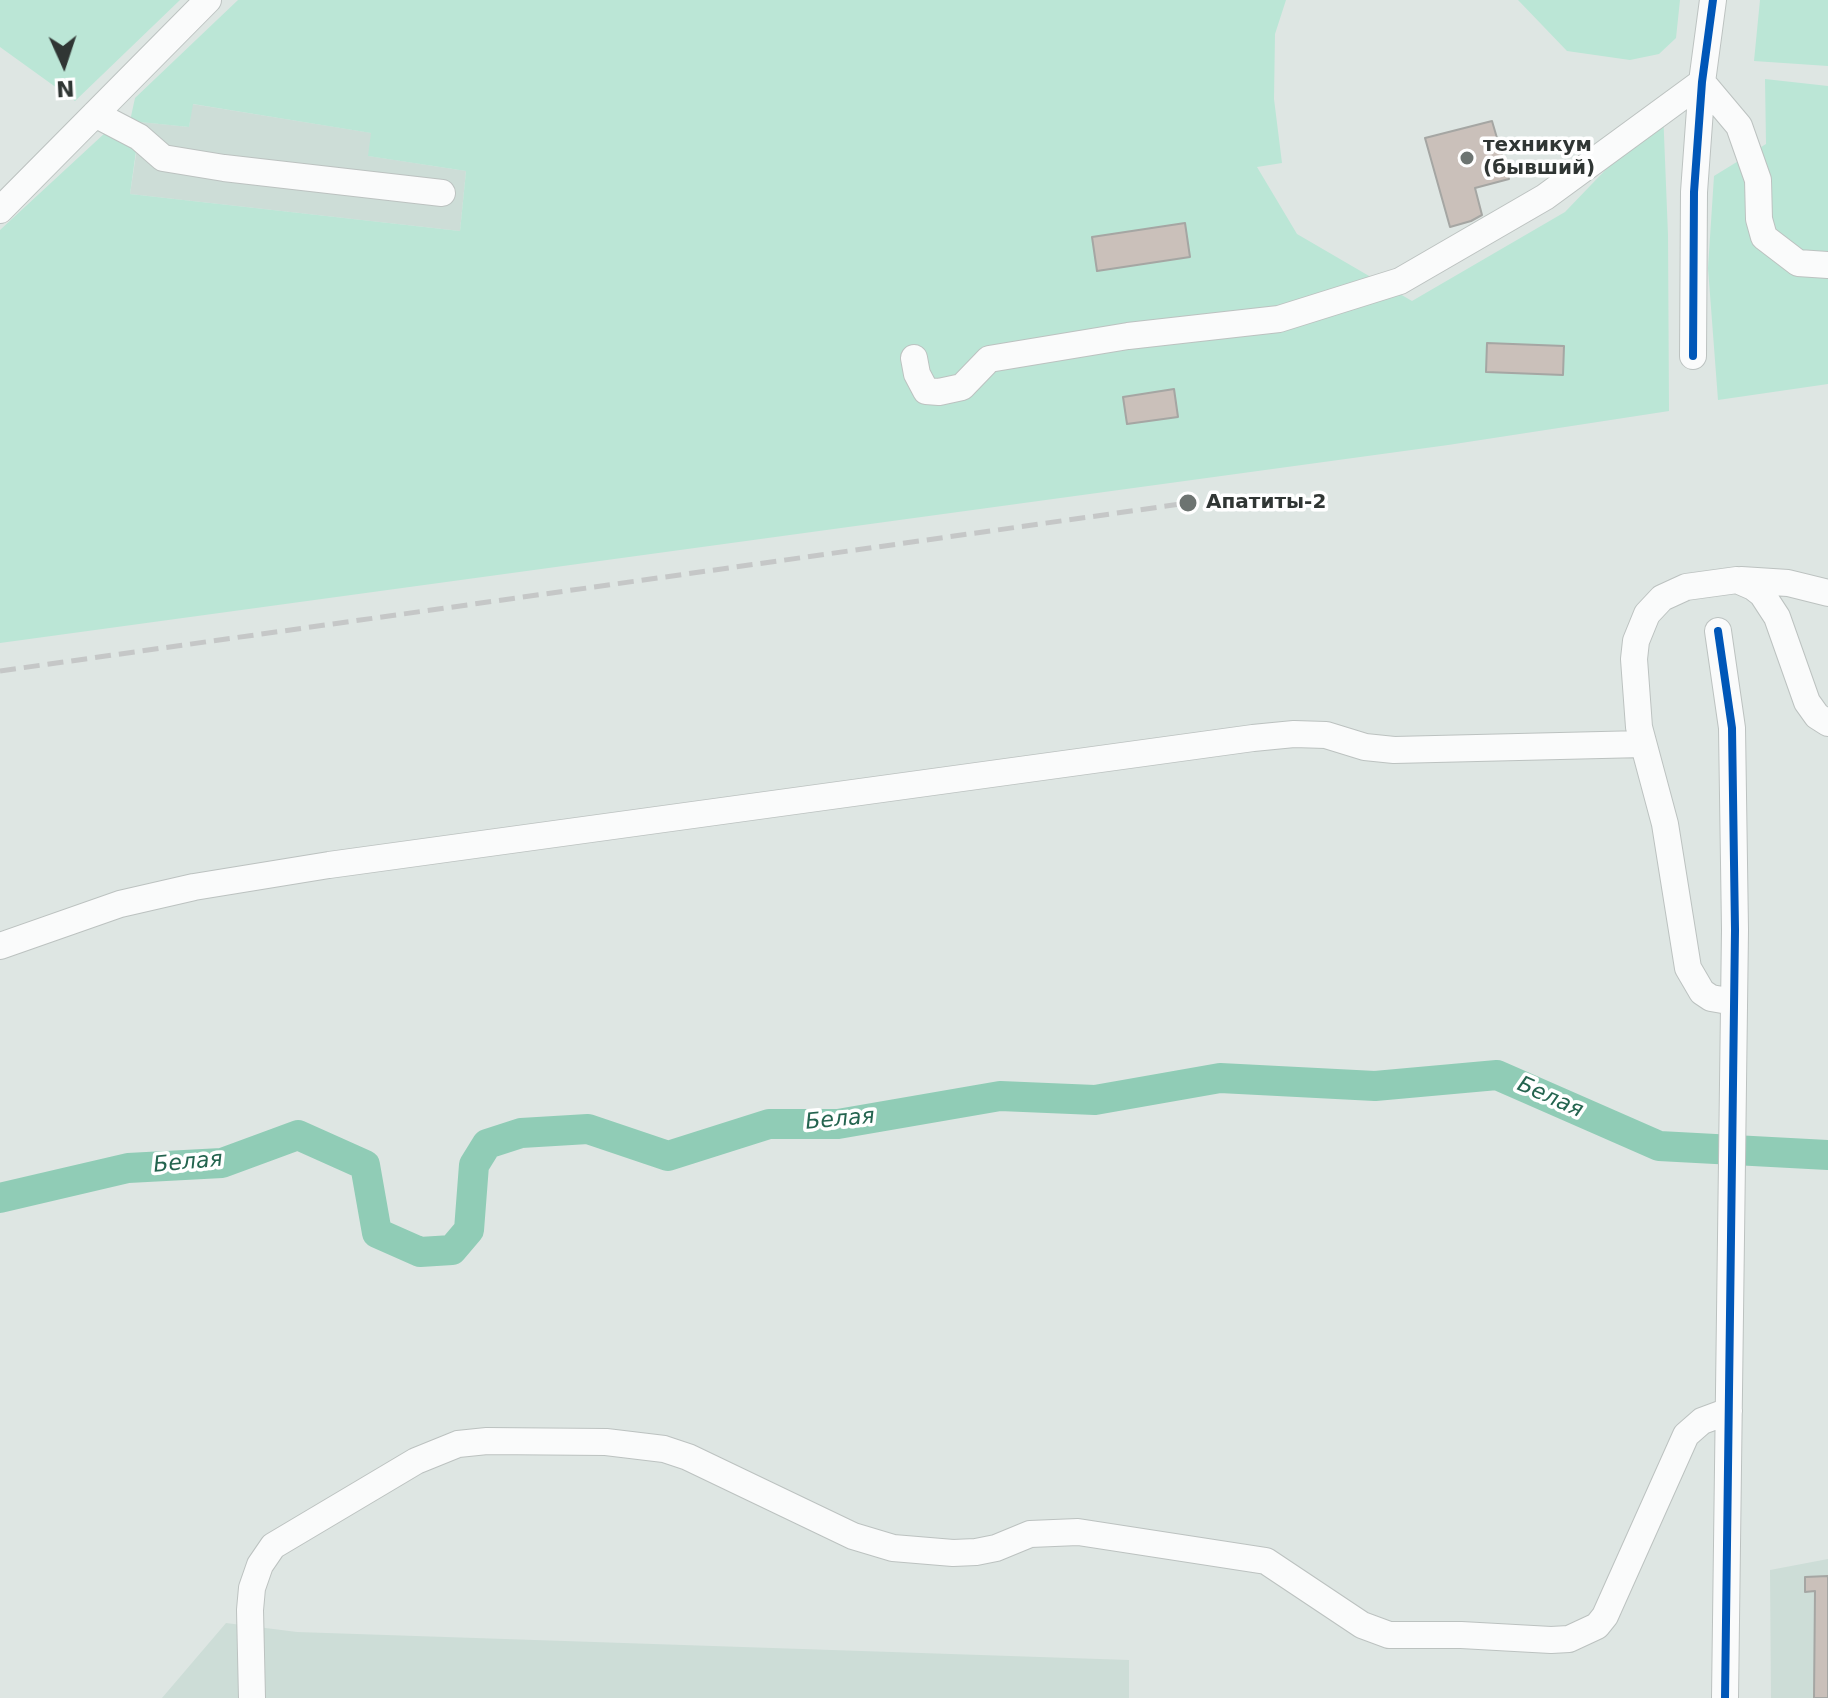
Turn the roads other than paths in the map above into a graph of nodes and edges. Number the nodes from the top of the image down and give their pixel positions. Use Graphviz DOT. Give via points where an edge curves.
graph roads {
  1 [pos="208,0"];
  2 [pos="1713,0"];
  3 [pos="1702,82"];
  4 [pos="95,114"];
  5 [pos="442,193"];
  6 [pos="0,210"];
  7 [pos="1828,265"];
  8 [pos="1693,356"];
  9 [pos="914,358"];
  10 [pos="1737,580"];
  11 [pos="1828,593"];
  12 [pos="1718,631"];
  13 [pos="1828,723"];
  14 [pos="1643,744"];
  15 [pos="0,946"];
  16 [pos="1734,1002"];
  17 [pos="1729,1411"];
  18 [pos="252,1698"];
  19 [pos="1725,1698"];
  1 -- 4 [label="street"];
  2 -- 3 [label="street"];
  3 -- 7 [label="street" via="1739,126 1758,180 1764,237 1798,263"];
  3 -- 8 [label="street" via="1694,192"];
  3 -- 9 [label="street" via="1545,197 1400,281 1279,319 989,359 962,387 939,392 926,391"];
  4 -- 5 [label="street" via="139,137 163,158"];
  4 -- 6 [label="street"];
  10 -- 11 [label="street" via="1788,583"];
  10 -- 13 [label="street" via="1762,594 1777,617 1807,702"];
  10 -- 14 [label="street" via="1686,587 1662,598 1647,614 1634,659"];
  12 -- 16 [label="street" via="1732,728"];
  14 -- 15 [label="street" via="1394,750 1326,735 1253,738 194,887 120,904"];
  14 -- 16 [label="street" via="1665,824 1688,968 1702,992"];
  16 -- 17 [label="street"];
  17 -- 18 [label="street" via="1702,1421 1686,1435 1605,1616 1597,1626 1569,1639 1551,1640 1389,1635 1362,1625 1266,1561 1078,1532 1030,1534 976,1552 893,1548 853,1536 664,1449 606,1442 458,1444 416,1461 273,1546 252,1588"];
  17 -- 19 [label="street"];
}
